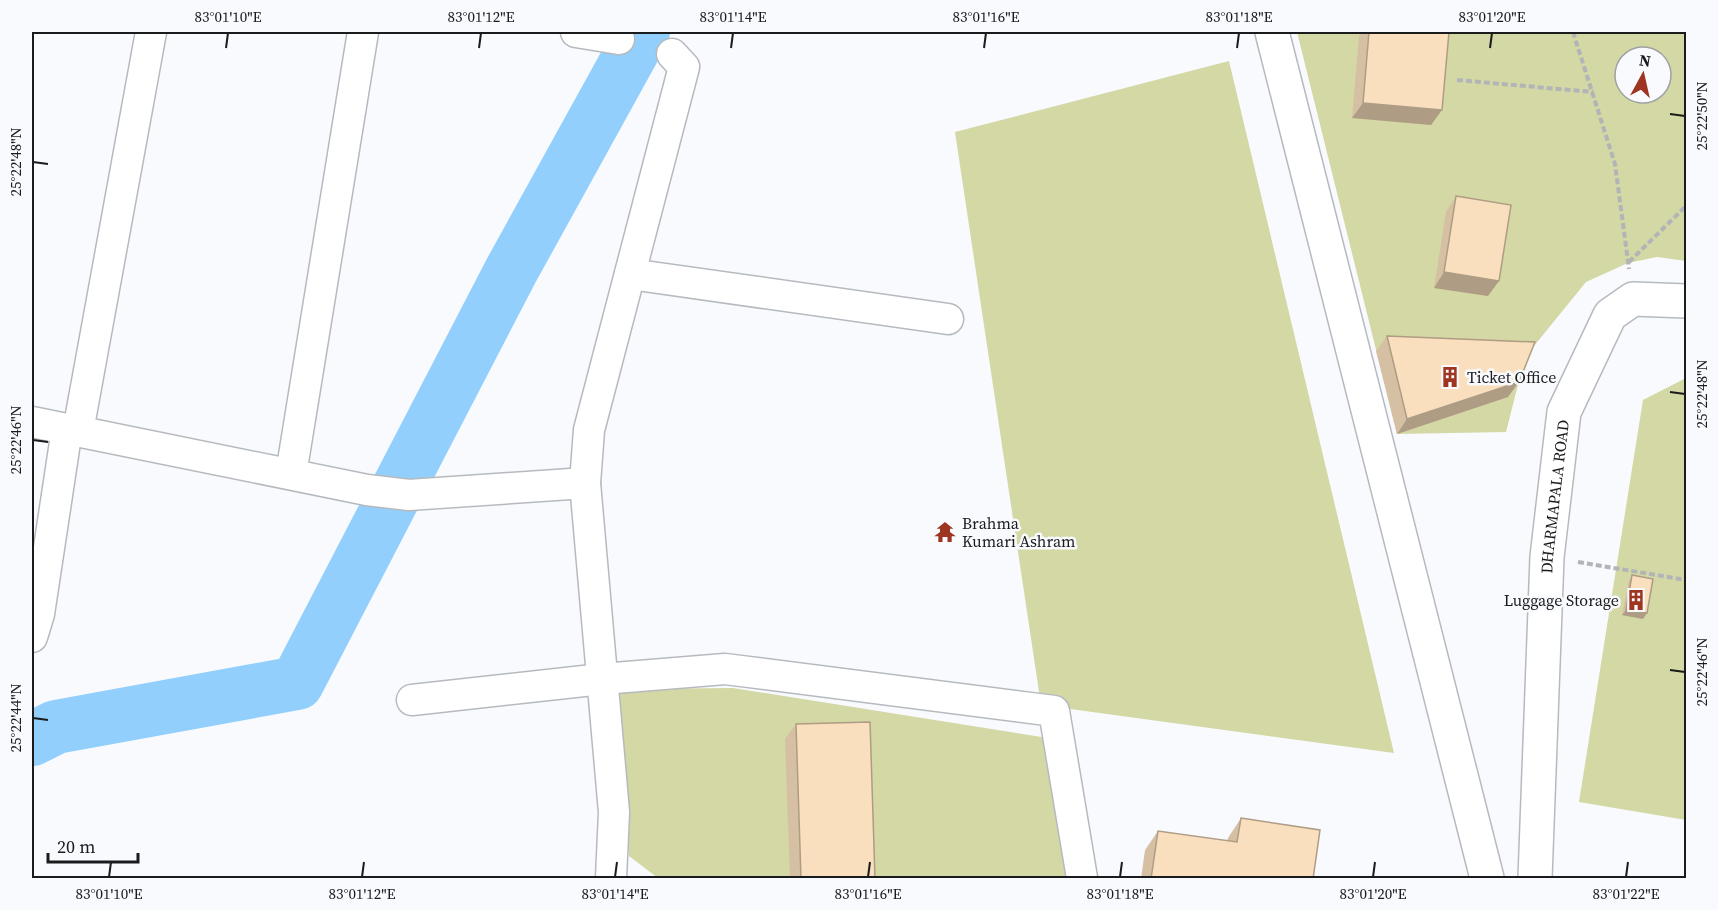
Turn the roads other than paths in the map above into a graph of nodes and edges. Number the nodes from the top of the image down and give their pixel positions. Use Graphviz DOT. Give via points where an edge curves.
graph roads {
  1 [pos="151,32"];
  2 [pos="363,32"];
  3 [pos="576,32"];
  4 [pos="1272,32"];
  5 [pos="618,39"];
  6 [pos="672,54"];
  7 [pos="630,274"];
  8 [pos="1686,301"];
  9 [pos="948,319"];
  10 [pos="32,422"];
  11 [pos="73,430"];
  12 [pos="291,474"];
  13 [pos="585,483"];
  14 [pos="32,637"];
  15 [pos="602,679"];
  16 [pos="412,700"];
  17 [pos="611,879"];
  18 [pos="1082,879"];
  19 [pos="1487,879"];
  20 [pos="1535,879"];
  1 -- 11 [label="street"];
  2 -- 12 [label="street"];
  3 -- 5 [label="street"];
  4 -- 19 [label="street"];
  6 -- 7 [label="street" via="684,67"];
  7 -- 9 [label="street"];
  7 -- 13 [label="street" via="589,430"];
  8 -- 20 [label="street, DHARMAPALA ROAD" via="1633,299 1610,315 1564,412 1547,557"];
  10 -- 11 [label="street"];
  11 -- 12 [label="street"];
  11 -- 14 [label="street"];
  12 -- 13 [label="street" via="409,495"];
  13 -- 15 [label="street"];
  15 -- 16 [label="street"];
  15 -- 17 [label="street" via="614,812"];
  15 -- 18 [label="street" via="725,669 1054,711"];
}
